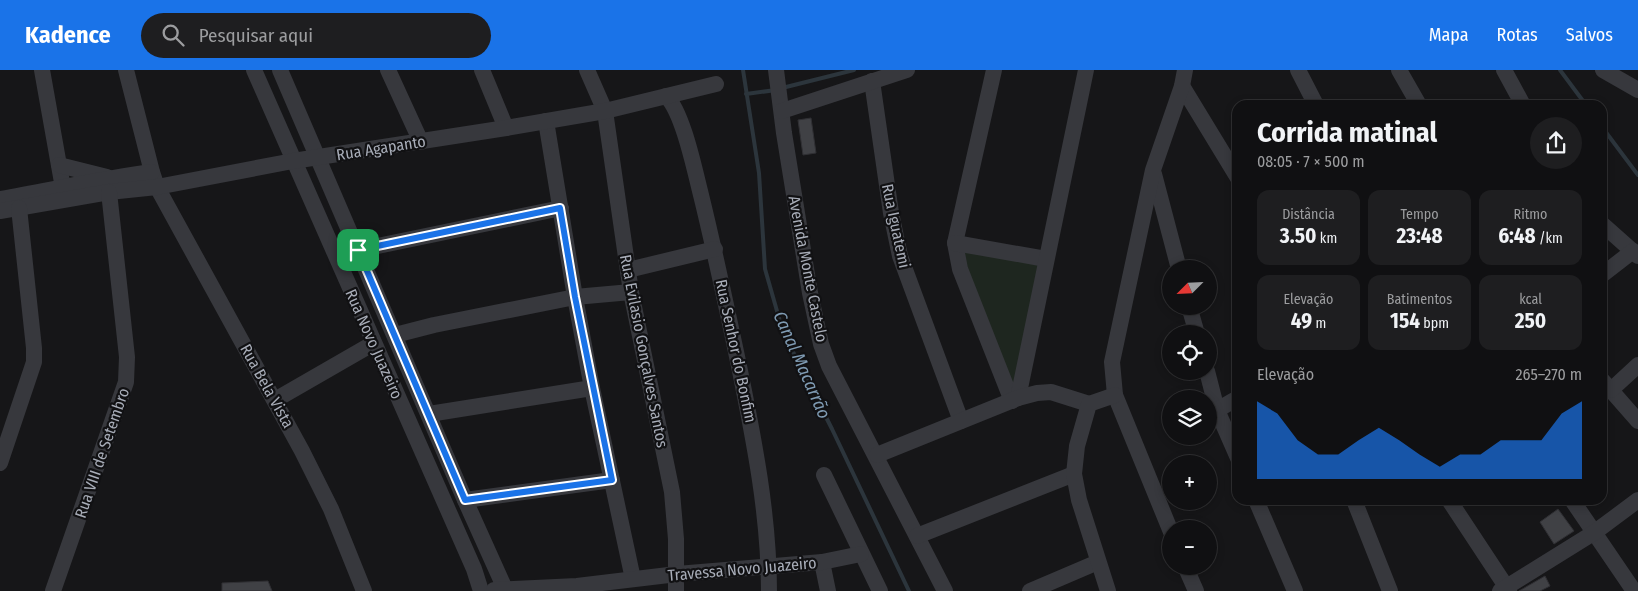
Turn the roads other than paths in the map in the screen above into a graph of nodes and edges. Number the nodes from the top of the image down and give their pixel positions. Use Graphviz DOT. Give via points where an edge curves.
graph roads {
  1 [pos="42,70"];
  2 [pos="126,70"];
  3 [pos="254,70"];
  4 [pos="280,70"];
  5 [pos="388,70"];
  6 [pos="482,70"];
  7 [pos="587,70"];
  8 [pos="907,70"];
  9 [pos="994,70"];
  10 [pos="1086,70"];
  11 [pos="1298,70"];
  12 [pos="1399,70"];
  13 [pos="1504,70"];
  14 [pos="1602,70"];
  15 [pos="776,75"];
  16 [pos="1184,78"];
  17 [pos="872,81"];
  18 [pos="716,84"];
  19 [pos="1638,90"];
  20 [pos="666,96"];
  21 [pos="1313,100"];
  22 [pos="1416,100"];
  23 [pos="1520,100"];
  24 [pos="781,104"];
  25 [pos="605,110"];
  26 [pos="546,121"];
  27 [pos="506,128"];
  28 [pos="421,142"];
  29 [pos="318,158"];
  30 [pos="293,161"];
  31 [pos="59,165"];
  32 [pos="1232,167"];
  33 [pos="1153,170"];
  34 [pos="155,179"];
  35 [pos="109,185"];
  36 [pos="64,188"];
  37 [pos="0,199"];
  38 [pos="19,208"];
  39 [pos="560,208"];
  40 [pos="0,211"];
  41 [pos="1607,228"];
  42 [pos="955,243"];
  43 [pos="715,249"];
  44 [pos="358,250"];
  45 [pos="1636,253"];
  46 [pos="1046,259"];
  47 [pos="1177,260"];
  48 [pos="628,270"];
  49 [pos="1607,272"];
  50 [pos="631,292"];
  51 [pos="575,297"];
  52 [pos="395,335"];
  53 [pos="374,343"];
  54 [pos="1638,365"];
  55 [pos="1607,385"];
  56 [pos="592,388"];
  57 [pos="1115,395"];
  58 [pos="274,400"];
  59 [pos="1015,400"];
  60 [pos="1232,401"];
  61 [pos="1089,404"];
  62 [pos="1217,410"];
  63 [pos="429,414"];
  64 [pos="961,421"];
  65 [pos="1638,421"];
  66 [pos="1232,444"];
  67 [pos="876,455"];
  68 [pos="0,463"];
  69 [pos="1074,474"];
  70 [pos="824,475"];
  71 [pos="612,480"];
  72 [pos="465,500"];
  73 [pos="1638,500"];
  74 [pos="1258,505"];
  75 [pos="1356,505"];
  76 [pos="1452,505"];
  77 [pos="1576,505"];
  78 [pos="1166,520"];
  79 [pos="1595,532"];
  80 [pos="917,536"];
  81 [pos="861,554"];
  82 [pos="822,562"];
  83 [pos="1098,562"];
  84 [pos="769,567"];
  85 [pos="677,574"];
  86 [pos="1190,575"];
  87 [pos="633,579"];
  88 [pos="577,589"];
  89 [pos="506,590"];
  90 [pos="1505,590"];
  91 [pos="53,591"];
  92 [pos="364,591"];
  93 [pos="478,591"];
  94 [pos="676,591"];
  95 [pos="768,591"];
  96 [pos="828,591"];
  97 [pos="880,591"];
  98 [pos="945,591"];
  99 [pos="1030,591"];
  100 [pos="1108,591"];
  101 [pos="1196,591"];
  102 [pos="1295,591"];
  103 [pos="1390,591"];
  104 [pos="1634,591"];
  1 -- 31 [label="street"];
  2 -- 34 [label="street, Rua Bela Vista"];
  3 -- 30 [label="street, Rua Novo Juazeiro"];
  4 -- 29 [label="street, Rua Novo Juazeiro"];
  5 -- 28 [label="street"];
  6 -- 27 [label="street"];
  7 -- 25 [label="street, Rua Evilasio Gonçalves Santos"];
  8 -- 17 [label="street"];
  9 -- 42 [label="street"];
  10 -- 46 [label="street"];
  11 -- 21 [label="street"];
  12 -- 22 [label="street"];
  13 -- 23 [label="street"];
  14 -- 19 [label="street"];
  15 -- 24 [label="street, Avenida Monte Castelo"];
  16 -- 32 [label="street"];
  16 -- 33 [label="street"];
  17 -- 24 [label="street"];
  17 -- 64 [label="street, Rua Iguatemi" via="900,256"];
  18 -- 20 [label="street, Rua Agapanto"];
  20 -- 25 [label="street, Rua Agapanto"];
  20 -- 43 [label="street, Rua Senhor do Bonfim" via="678,116"];
  24 -- 67 [label="street, Avenida Monte Castelo" via="821,344"];
  25 -- 26 [label="street, Rua Agapanto"];
  25 -- 48 [label="street, Rua Evilasio Gonçalves Santos"];
  26 -- 27 [label="street, Rua Agapanto"];
  26 -- 39 [label="street"];
  27 -- 28 [label="street, Rua Agapanto"];
  28 -- 29 [label="street, Rua Agapanto"];
  29 -- 30 [label="street, Rua Agapanto"];
  29 -- 44 [label="street, Rua Novo Juazeiro"];
  30 -- 34 [label="street, Rua Agapanto"];
  30 -- 53 [label="street, Rua Novo Juazeiro"];
  31 -- 35 [label="street"];
  31 -- 36 [label="street"];
  33 -- 47 [label="street"];
  33 -- 57 [label="street" via="1112,362"];
  34 -- 35 [label="street, Rua Agapanto"];
  34 -- 58 [label="street, Rua Bela Vista"];
  35 -- 36 [label="street"];
  35 -- 38 [label="street"];
  35 -- 91 [label="street, Rua VIII de Setembro" via="128,357 126,382"];
  36 -- 37 [label="street"];
  38 -- 40 [label="street"];
  38 -- 68 [label="street" via="34,362"];
  39 -- 44 [label="street"];
  39 -- 51 [label="street"];
  41 -- 45 [label="street"];
  42 -- 46 [label="street"];
  42 -- 59 [label="street" via="960,269"];
  43 -- 48 [label="street"];
  43 -- 84 [label="street, Rua Senhor do Bonfim" via="756,446"];
  44 -- 52 [label="street, Rua Novo Juazeiro"];
  45 -- 49 [label="street"];
  46 -- 59 [label="street"];
  48 -- 50 [label="street, Rua Evilasio Gonçalves Santos"];
  50 -- 51 [label="street"];
  50 -- 85 [label="street, Rua Evilasio Gonçalves Santos" via="672,492"];
  51 -- 52 [label="street"];
  51 -- 56 [label="street"];
  52 -- 63 [label="street, Rua Novo Juazeiro"];
  53 -- 58 [label="street"];
  53 -- 93 [label="street, Rua Novo Juazeiro" via="474,569"];
  54 -- 55 [label="street"];
  55 -- 65 [label="street"];
  56 -- 63 [label="street"];
  56 -- 71 [label="street"];
  57 -- 61 [label="street"];
  57 -- 78 [label="street"];
  58 -- 92 [label="street, Rua Bela Vista" via="331,509"];
  59 -- 61 [label="street" via="1051,392"];
  59 -- 64 [label="street"];
  60 -- 62 [label="street"];
  61 -- 69 [label="street" via="1076,446"];
  62 -- 66 [label="street"];
  63 -- 72 [label="street, Rua Novo Juazeiro"];
  64 -- 67 [label="street"];
  67 -- 80 [label="street, Avenida Monte Castelo"];
  69 -- 80 [label="street"];
  69 -- 83 [label="street"];
  70 -- 81 [label="street"];
  71 -- 72 [label="street"];
  71 -- 87 [label="street"];
  72 -- 89 [label="street, Rua Novo Juazeiro"];
  73 -- 79 [label="street"];
  74 -- 102 [label="street"];
  75 -- 103 [label="street"];
  76 -- 90 [label="street"];
  77 -- 79 [label="street"];
  79 -- 90 [label="street"];
  79 -- 104 [label="street"];
  80 -- 98 [label="street, Avenida Monte Castelo"];
  81 -- 82 [label="street, Travessa Novo Juazeiro"];
  81 -- 97 [label="street"];
  82 -- 84 [label="street, Travessa Novo Juazeiro"];
  82 -- 96 [label="street"];
  83 -- 99 [label="street"];
  83 -- 100 [label="street"];
  84 -- 85 [label="street, Travessa Novo Juazeiro"];
  84 -- 95 [label="street, Rua Senhor do Bonfim"];
  85 -- 87 [label="street, Travessa Novo Juazeiro"];
  85 -- 94 [label="street, Rua Evilasio Gonçalves Santos"];
  86 -- 101 [label="street"];
  87 -- 88 [label="street, Travessa Novo Juazeiro"];
  88 -- 89 [label="street, Travessa Novo Juazeiro"];
  89 -- 93 [label="street, Travessa Novo Juazeiro"];
}
